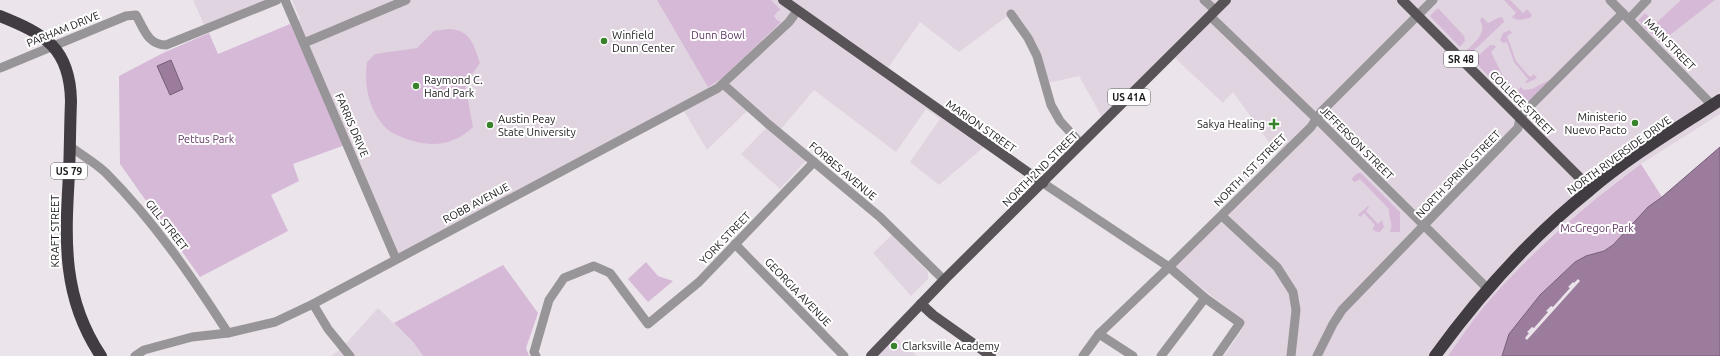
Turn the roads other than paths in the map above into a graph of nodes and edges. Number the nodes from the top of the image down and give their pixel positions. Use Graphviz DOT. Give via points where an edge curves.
graph roads {
  1 [pos="277,0"];
  2 [pos="285,0"];
  3 [pos="406,0"];
  4 [pos="783,0"];
  5 [pos="1204,0"];
  6 [pos="1226,0"];
  7 [pos="1402,0"];
  8 [pos="1433,0"];
  9 [pos="1610,0"];
  10 [pos="1648,0"];
  11 [pos="797,11"];
  12 [pos="1212,13"];
  13 [pos="1011,14"];
  14 [pos="1418,15"];
  15 [pos="0,16"];
  16 [pos="1626,16"];
  17 [pos="304,43"];
  18 [pos="54,46"];
  19 [pos="0,68"];
  20 [pos="723,84"];
  21 [pos="1716,103"];
  22 [pos="1316,118"];
  23 [pos="1520,118"];
  24 [pos="1081,144"];
  25 [pos="70,146"];
  26 [pos="814,162"];
  27 [pos="1043,183"];
  28 [pos="1591,189"];
  29 [pos="1222,216"];
  30 [pos="1424,226"];
  31 [pos="735,244"];
  32 [pos="396,259"];
  33 [pos="1169,267"];
  34 [pos="944,280"];
  35 [pos="1487,288"];
  36 [pos="1205,298"];
  37 [pos="313,304"];
  38 [pos="921,304"];
  39 [pos="228,333"];
  40 [pos="1099,334"];
  41 [pos="347,353"];
  42 [pos="101,356"];
  43 [pos="135,356"];
  44 [pos="336,356"];
  45 [pos="536,356"];
  46 [pos="844,356"];
  47 [pos="872,356"];
  48 [pos="991,356"];
  49 [pos="1083,356"];
  50 [pos="1133,356"];
  51 [pos="1162,356"];
  52 [pos="1217,356"];
  53 [pos="1291,356"];
  54 [pos="1317,356"];
  55 [pos="1435,356"];
  1 -- 18 [label="street, PARHAM DRIVE" via="166,45 157,45 150,40 136,15 126,16"];
  2 -- 17 [label="street, FARRIS DRIVE"];
  3 -- 17 [label="street"];
  4 -- 11 [label="main road, MARION STREET"];
  5 -- 12 [label="street, JEFFERSON STREET"];
  6 -- 12 [label="main road, NORTH 2ND STREET / US 41A"];
  7 -- 14 [label="main road, COLLEGE STREET / SR 48"];
  8 -- 14 [label="street, NORTH 1ST STREET"];
  9 -- 16 [label="street, MAIN STREET"];
  10 -- 16 [label="street, NORTH SPRING STREET"];
  11 -- 20 [label="street, ROBB AVENUE" via="789,22"];
  11 -- 27 [label="main road, MARION STREET"];
  12 -- 22 [label="street, JEFFERSON STREET"];
  12 -- 24 [label="main road, NORTH 2ND STREET / US 41A"];
  13 -- 24 [label="street" via="1028,38 1036,56 1051,105 1060,121"];
  14 -- 22 [label="street, NORTH 1ST STREET"];
  14 -- 23 [label="main road, COLLEGE STREET / SR 48"];
  15 -- 18 [label="highway, KRAFT STREET / US 79" via="35,31"];
  16 -- 21 [label="street, MAIN STREET"];
  16 -- 23 [label="street, NORTH SPRING STREET" via="1555,81"];
  17 -- 32 [label="street, FARRIS DRIVE"];
  18 -- 19 [label="street, PARHAM DRIVE"];
  18 -- 25 [label="highway, KRAFT STREET / US 79" via="70,80"];
  20 -- 26 [label="street, FORBES AVENUE"];
  20 -- 32 [label="street, ROBB AVENUE"];
  21 -- 28 [label="highway, NORTH RIVERSIDE DRIVE" via="1641,152"];
  22 -- 29 [label="street, NORTH 1ST STREET"];
  22 -- 30 [label="street, JEFFERSON STREET"];
  23 -- 28 [label="main road, COLLEGE STREET / SR 48"];
  23 -- 30 [label="street, NORTH SPRING STREET" via="1518,128"];
  24 -- 27 [label="main road, NORTH 2ND STREET / US 41A"];
  25 -- 39 [label="street, GILL STREET" via="105,172 145,215 189,273"];
  25 -- 42 [label="highway, KRAFT STREET / US 79" via="66,232 68,269 80,317"];
  26 -- 31 [label="street, YORK STREET"];
  26 -- 34 [label="street, FORBES AVENUE" via="880,217"];
  27 -- 33 [label="street, MARION STREET"];
  27 -- 34 [label="main road, NORTH 2ND STREET / US 41A"];
  28 -- 35 [label="highway, NORTH RIVERSIDE DRIVE" via="1522,250"];
  29 -- 33 [label="street, NORTH 1ST STREET"];
  29 -- 53 [label="street" via="1277,267 1293,292 1296,310"];
  30 -- 35 [label="street, JEFFERSON STREET"];
  30 -- 54 [label="street, NORTH SPRING STREET" via="1342,310"];
  31 -- 45 [label="street, YORK STREET" via="699,282 648,324 610,273 594,266 564,278 549,300 534,352"];
  31 -- 46 [label="street, GEORGIA AVENUE"];
  32 -- 37 [label="street, ROBB AVENUE"];
  33 -- 36 [label="street, MARION STREET"];
  33 -- 40 [label="street, NORTH 1ST STREET"];
  34 -- 38 [label="main road, NORTH 2ND STREET / US 41A"];
  35 -- 55 [label="highway, NORTH RIVERSIDE DRIVE"];
  36 -- 51 [label="street"];
  36 -- 52 [label="street, MARION STREET" via="1240,323"];
  37 -- 39 [label="street, ROBB AVENUE" via="275,322"];
  37 -- 41 [label="street"];
  38 -- 47 [label="main road, NORTH 2ND STREET / US 41A"];
  38 -- 48 [label="main road"];
  39 -- 43 [label="street, ROBB AVENUE" via="192,337 144,350"];
  40 -- 49 [label="street, NORTH 1ST STREET"];
  40 -- 50 [label="street"];
  41 -- 44 [label="street"];
}
